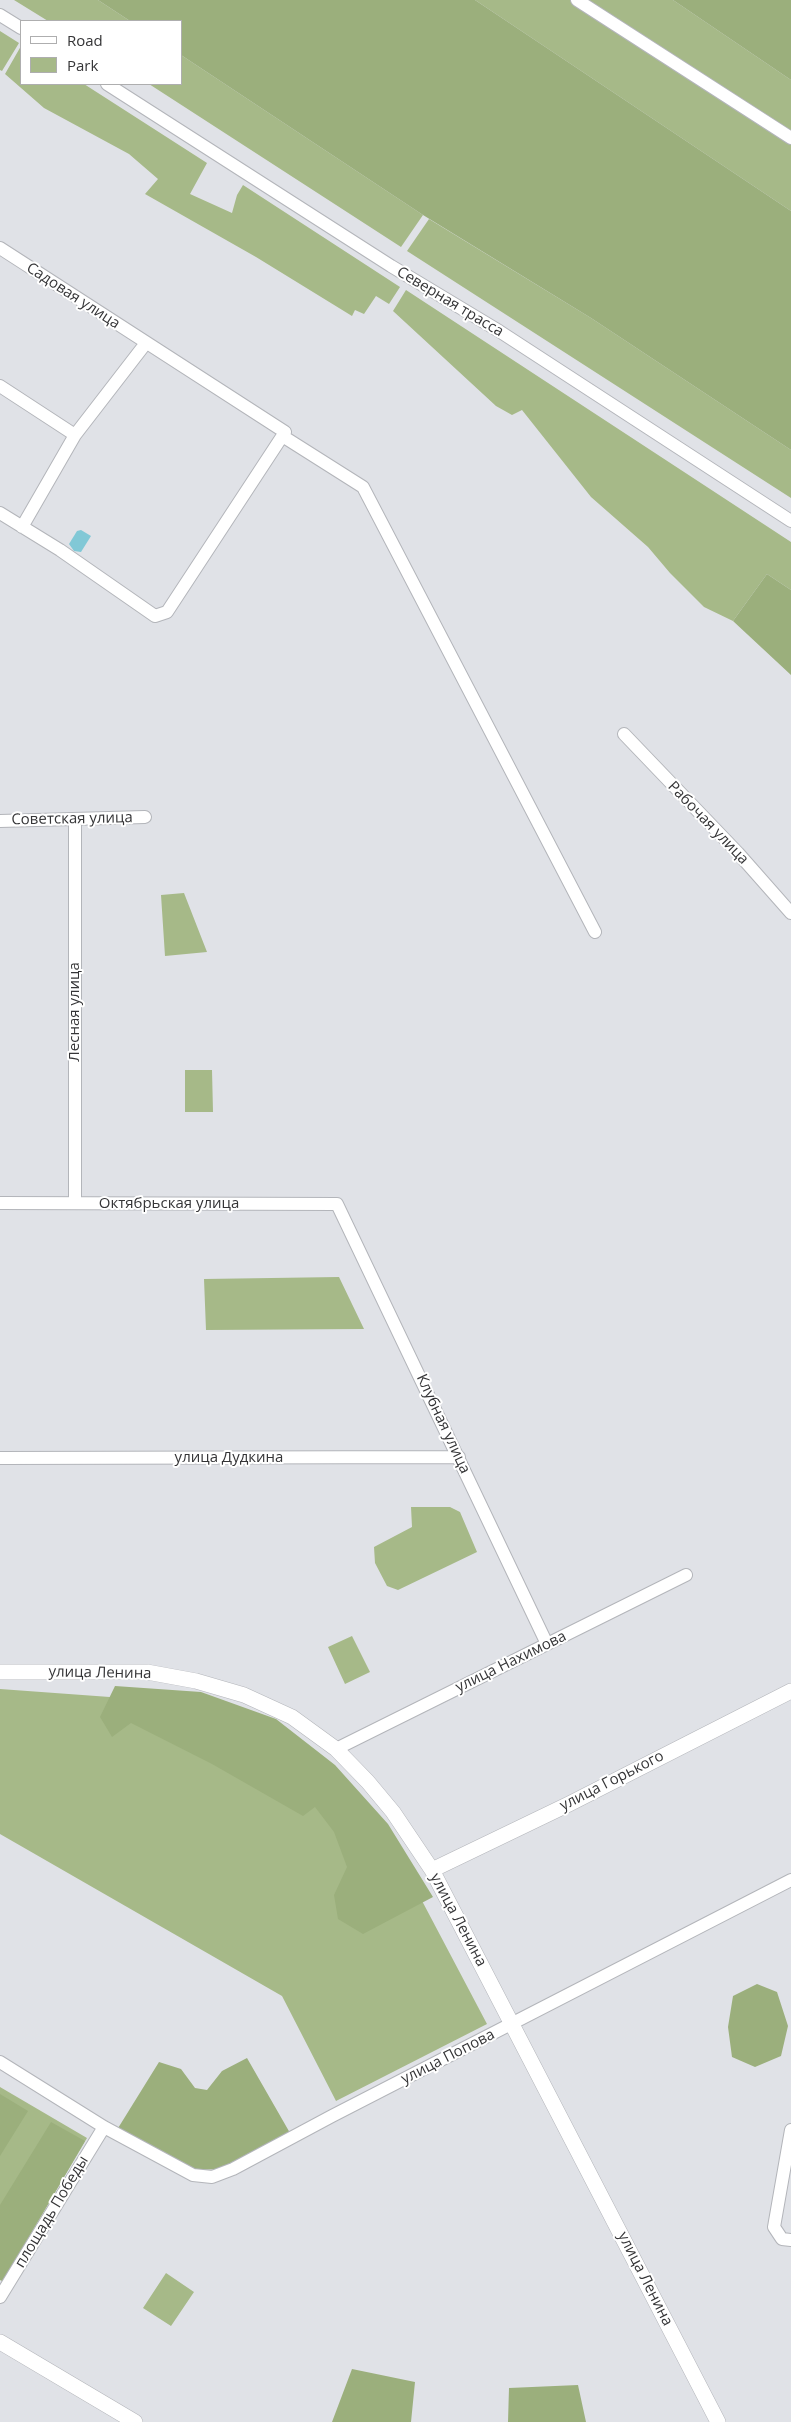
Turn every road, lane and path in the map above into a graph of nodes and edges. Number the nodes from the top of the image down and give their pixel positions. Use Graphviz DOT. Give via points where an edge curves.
graph roads {
  1 [pos="577,0"];
  2 [pos="0,15"];
  3 [pos="20,27"];
  4 [pos="110,85"];
  5 [pos="791,138"];
  6 [pos="0,248"];
  7 [pos="146,343"];
  8 [pos="0,386"];
  9 [pos="75,435"];
  10 [pos="284,437"];
  11 [pos="0,513"];
  12 [pos="791,521"];
  13 [pos="22,527"];
  14 [pos="624,734"];
  15 [pos="145,817"];
  16 [pos="74,820"];
  17 [pos="0,821"];
  18 [pos="791,913"];
  19 [pos="595,932"];
  20 [pos="0,1203"];
  21 [pos="75,1204"];
  22 [pos="337,1204"];
  23 [pos="459,1457"];
  24 [pos="0,1458"];
  25 [pos="686,1575"];
  26 [pos="547,1644"];
  27 [pos="0,1672"];
  28 [pos="791,1691"];
  29 [pos="336,1749"];
  30 [pos="432,1870"];
  31 [pos="791,1880"];
  32 [pos="512,2024"];
  33 [pos="0,2063"];
  34 [pos="104,2127"];
  35 [pos="791,2130"];
  36 [pos="791,2240"];
  37 [pos="0,2297"];
  38 [pos="0,2342"];
  39 [pos="135,2422"];
  40 [pos="718,2422"];
  1 -- 5 [label="street"];
  2 -- 3 [label="street"];
  4 -- 12 [label="street, Северная трасса" via="391,266 499,331"];
  6 -- 7 [label="street, Садовая улица"];
  7 -- 9 [label="street"];
  7 -- 10 [label="street, Садовая улица" via="286,432"];
  8 -- 9 [label="street"];
  9 -- 13 [label="street"];
  10 -- 13 [label="street" via="167,612 155,616"];
  10 -- 19 [label="street" via="363,487"];
  11 -- 13 [label="street"];
  14 -- 18 [label="street, Рабочая улица"];
  15 -- 16 [label="street, Советская улица"];
  16 -- 17 [label="street, Советская улица"];
  16 -- 21 [label="street, Лесная улица"];
  20 -- 21 [label="street, Октябрьская улица"];
  21 -- 22 [label="street, Октябрьская улица"];
  22 -- 23 [label="street, Клубная улица"];
  23 -- 24 [label="street, улица Дудкина"];
  23 -- 26 [label="street, Клубная улица"];
  25 -- 26 [label="street, улица Нахимова"];
  26 -- 29 [label="street, улица Нахимова"];
  27 -- 29 [label="street, улица Ленина" via="147,1672 196,1681 244,1695 292,1717"];
  28 -- 30 [label="street, улица Горького"];
  29 -- 30 [label="street, улица Ленина" via="382,1798"];
  30 -- 32 [label="street, улица Ленина"];
  31 -- 32 [label="street, улица Попова"];
  32 -- 34 [label="street, улица Попова" via="233,2169 212,2176 193,2175"];
  32 -- 40 [label="street, улица Ленина"];
  33 -- 34 [label="street, улица Попова"];
  34 -- 37 [label="street, площадь Победы"];
  35 -- 36 [label="street" via="774,2227 782,2239"];
  38 -- 39 [label="street"];
}
